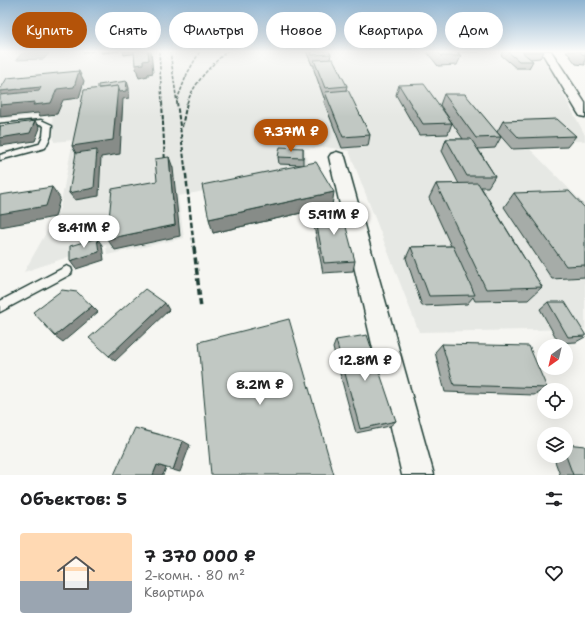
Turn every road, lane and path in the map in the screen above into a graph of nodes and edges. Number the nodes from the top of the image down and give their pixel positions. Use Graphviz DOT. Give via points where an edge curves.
graph roads {
  1 [pos="560,73"];
  2 [pos="585,113"];
  3 [pos="0,127"];
  4 [pos="337,157"];
  5 [pos="0,158"];
  6 [pos="67,271"];
  7 [pos="0,307"];
  8 [pos="418,475"];
  1 -- 2 [label="street"];
  3 -- 5 [label="lane" via="41,122 48,125 47,136 42,146"];
  4 -- 8 [label="street"];
  6 -- 7 [label="lane"];
}
